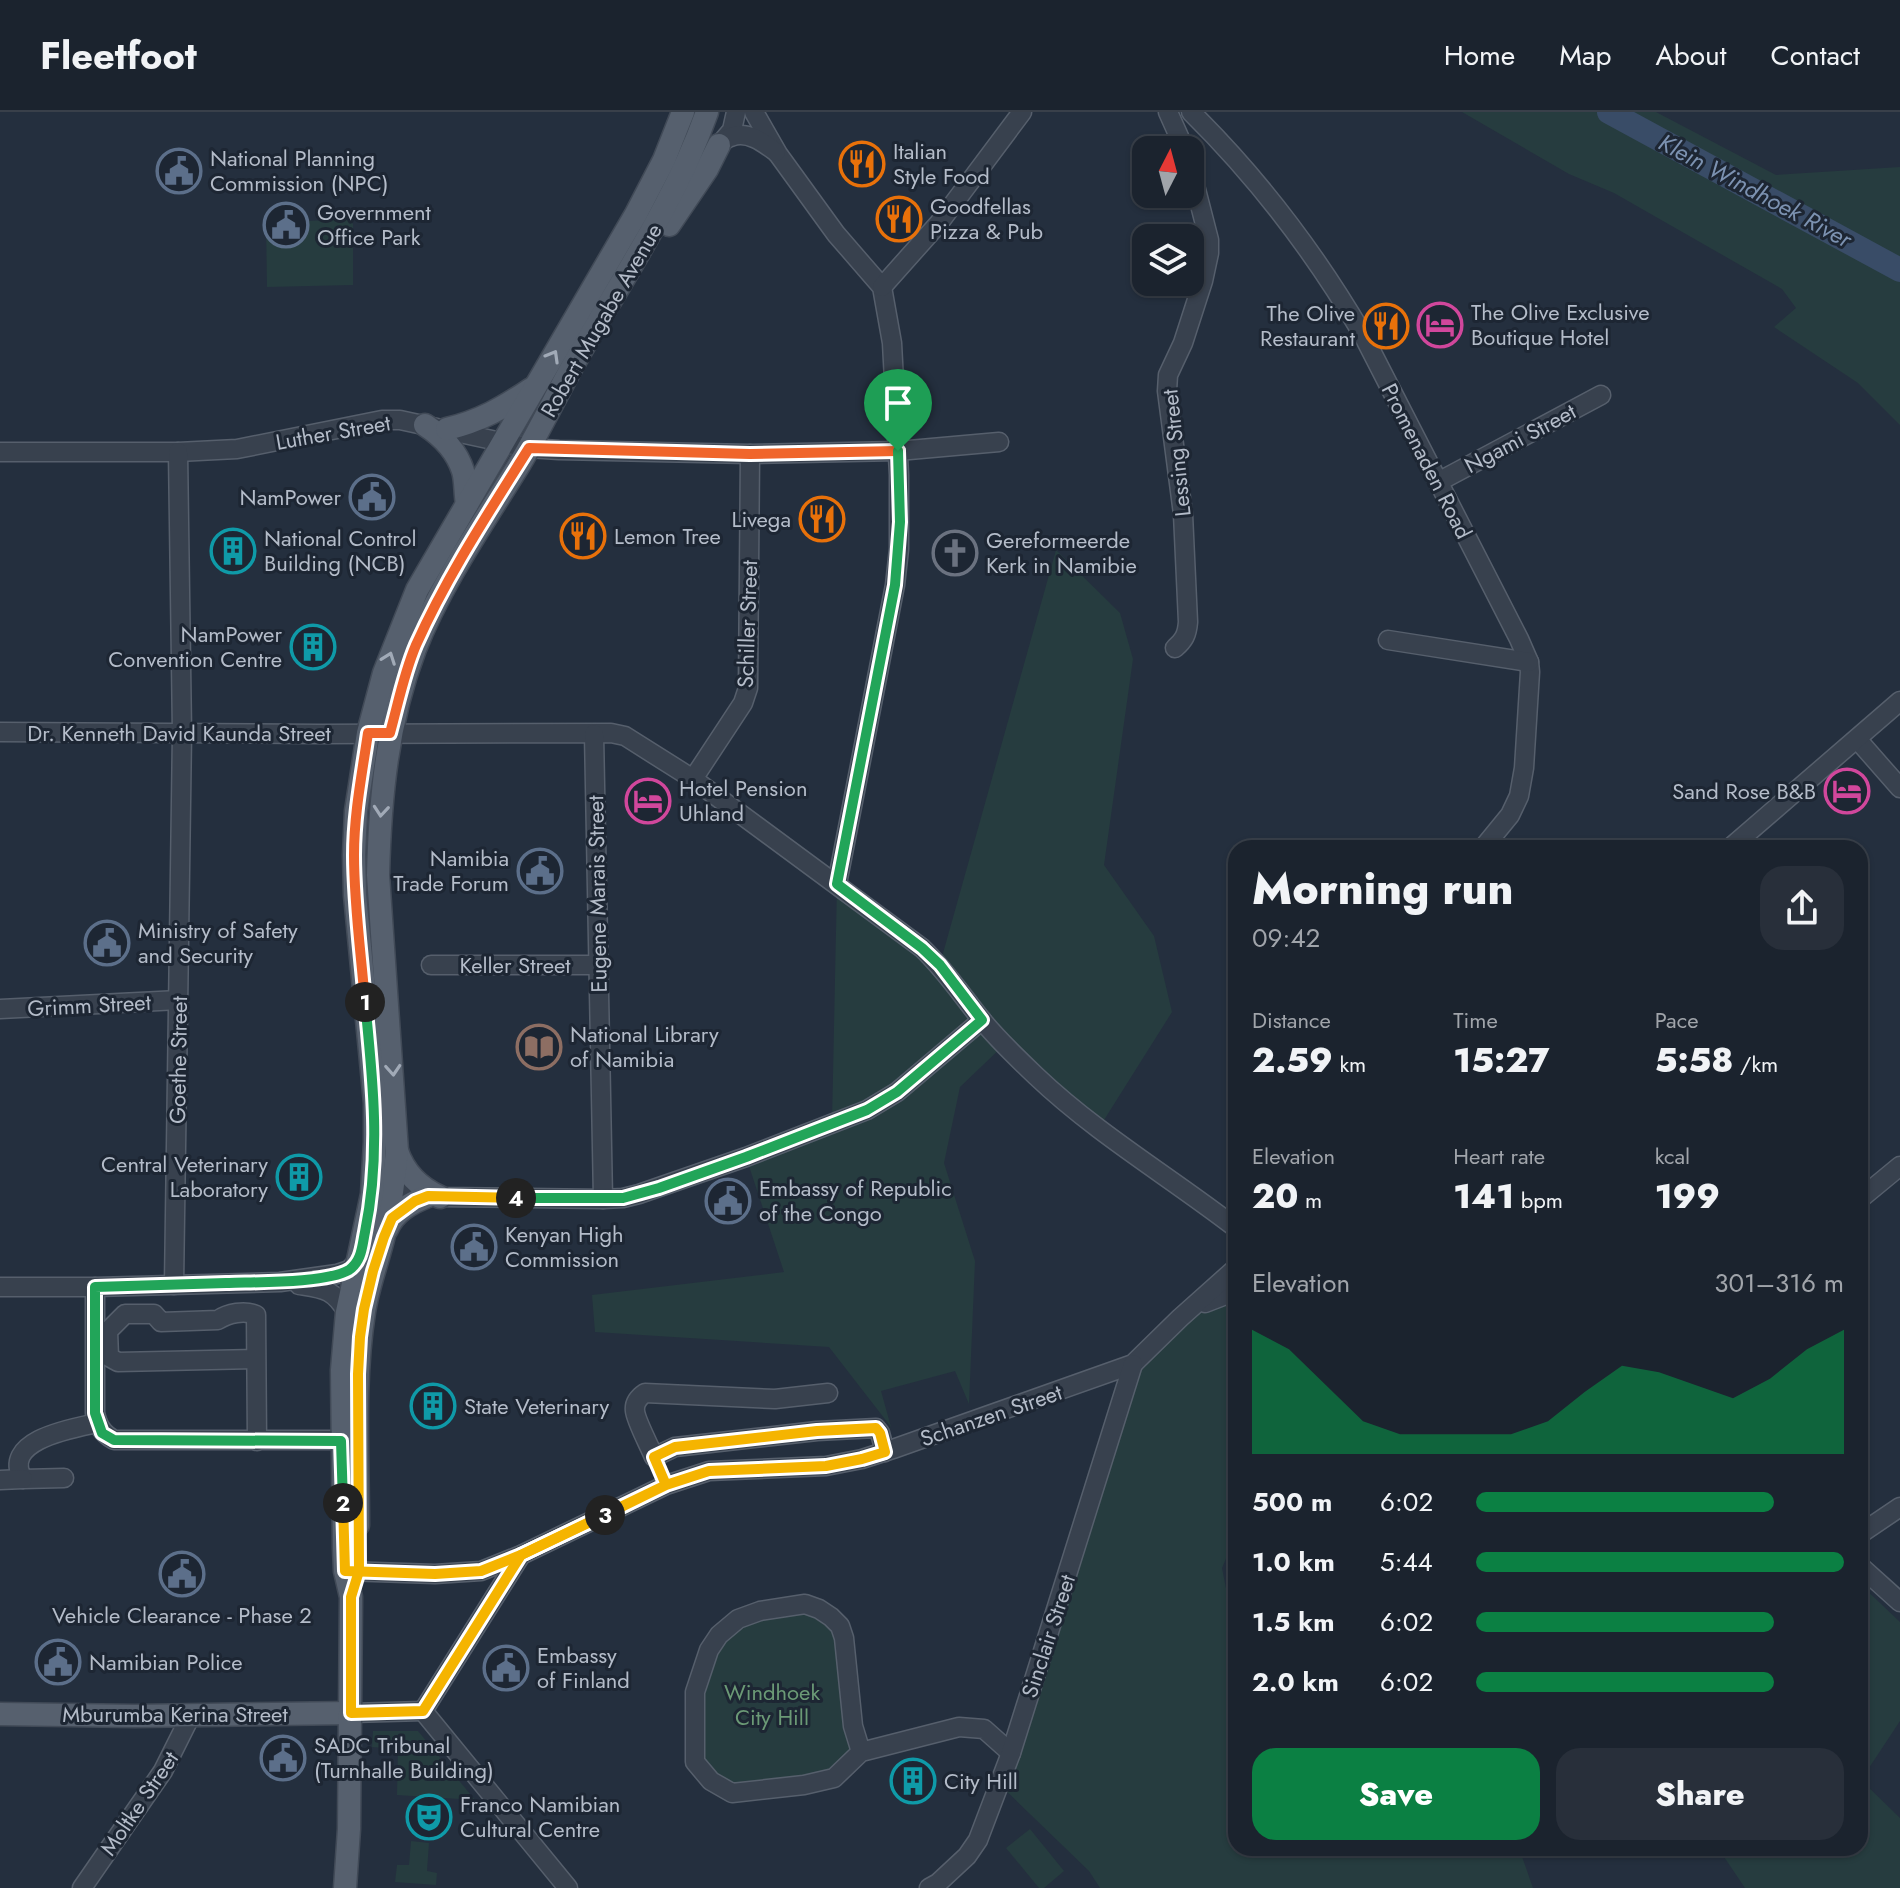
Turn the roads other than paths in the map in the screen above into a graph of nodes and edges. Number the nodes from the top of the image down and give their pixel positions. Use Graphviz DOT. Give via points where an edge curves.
graph roads {
  1 [pos="673,112"];
  2 [pos="683,112"];
  3 [pos="707,112"];
  4 [pos="736,112"];
  5 [pos="754,112"];
  6 [pos="1022,112"];
  7 [pos="1168,112"];
  8 [pos="1191,112"];
  9 [pos="674,135"];
  10 [pos="1179,136"];
  11 [pos="719,145"];
  12 [pos="778,154"];
  13 [pos="1202,208"];
  14 [pos="882,287"];
  15 [pos="575,361"];
  16 [pos="537,385"];
  17 [pos="1601,395"];
  18 [pos="436,427"];
  19 [pos="999,442"];
  20 [pos="501,443"];
  21 [pos="529,448"];
  22 [pos="898,451"];
  23 [pos="0,452"];
  24 [pos="178,452"];
  25 [pos="750,454"];
  26 [pos="1438,482"];
  27 [pos="467,504"];
  28 [pos="1388,640"];
  29 [pos="1175,648"];
  30 [pos="1529,662"];
  31 [pos="1900,701"];
  32 [pos="0,732"];
  33 [pos="182,733"];
  34 [pos="379,733"];
  35 [pos="594,734"];
  36 [pos="1857,739"];
  37 [pos="693,779"];
  38 [pos="1900,788"];
  39 [pos="1490,840"];
  40 [pos="1739,840"];
  41 [pos="837,884"];
  42 [pos="431,965"];
  43 [pos="599,965"];
  44 [pos="179,1000"];
  45 [pos="0,1009"];
  46 [pos="982,1020"];
  47 [pos="397,1151"];
  48 [pos="1900,1166"];
  49 [pos="393,1192"];
  50 [pos="1868,1192"];
  51 [pos="434,1196"];
  52 [pos="603,1199"];
  53 [pos="368,1216"];
  54 [pos="1228,1222"];
  55 [pos="384,1237"];
  56 [pos="359,1260"];
  57 [pos="1228,1275"];
  58 [pos="280,1282"];
  59 [pos="174,1285"];
  60 [pos="0,1287"];
  61 [pos="95,1287"];
  62 [pos="1228,1294"];
  63 [pos="347,1312"];
  64 [pos="1180,1318"];
  65 [pos="256,1359"];
  66 [pos="1133,1364"];
  67 [pos="828,1393"];
  68 [pos="99,1428"];
  69 [pos="350,1440"];
  70 [pos="257,1441"];
  71 [pos="885,1452"];
  72 [pos="654,1457"];
  73 [pos="64,1478"];
  74 [pos="23,1479"];
  75 [pos="0,1480"];
  76 [pos="666,1485"];
  77 [pos="1900,1507"];
  78 [pos="1868,1529"];
  79 [pos="521,1555"];
  80 [pos="352,1571"];
  81 [pos="1868,1573"];
  82 [pos="1900,1602"];
  83 [pos="423,1711"];
  84 [pos="351,1713"];
  85 [pos="0,1714"];
  86 [pos="191,1715"];
  87 [pos="861,1752"];
  88 [pos="1011,1753"];
  89 [pos="936,1886"];
  90 [pos="82,1888"];
  91 [pos="345,1888"];
  92 [pos="568,1888"];
  1 -- 9 [label="main road"];
  2 -- 9 [label="main road, Robert Mugabe Avenue"];
  3 -- 15 [label="main road, Robert Mugabe Avenue" via="664,209"];
  4 -- 11 [label="street" via="732,130"];
  5 -- 12 [label="street"];
  6 -- 14 [label="street" via="939,223"];
  7 -- 10 [label="street"];
  8 -- 26 [label="street, Promenaden Road" via="1287,219 1346,306"];
  16 -- 9 [label="main road, Robert Mugabe Avenue, one-way" via="636,214"];
  11 -- 12 [label="street" via="731,136 750,137"];
  11 -- 15 [label="main road" via="594,347"];
  12 -- 14 [label="street"];
  13 -- 29 [label="street, Lessing Street" via="1209,253 1167,391 1183,514 1188,622 1188,632"];
  14 -- 22 [label="street" via="892,343"];
  15 -- 21 [label="main road, Robert Mugabe Avenue"];
  16 -- 18 [label="main road" via="475,421"];
  16 -- 20 [label="main road, Robert Mugabe Avenue"];
  17 -- 26 [label="street, Ngami Street"];
  18 -- 20 [label="street, Luther Street"];
  18 -- 24 [label="street, Luther Street" via="382,420 237,449"];
  18 -- 27 [label="main road" via="463,471"];
  19 -- 22 [label="street, Luther Street"];
  20 -- 21 [label="street, Luther Street"];
  20 -- 27 [label="main road, Robert Mugabe Avenue"];
  21 -- 25 [label="street, Luther Street"];
  21 -- 34 [label="main road, Robert Mugabe Avenue" via="451,576"];
  22 -- 25 [label="street, Luther Street"];
  22 -- 41 [label="street" via="895,585"];
  23 -- 24 [label="street, Luther Street"];
  24 -- 33 [label="street, Goethe Street"];
  25 -- 37 [label="street, Schiller Street" via="748,688"];
  26 -- 30 [label="street, Promenaden Road"];
  34 -- 27 [label="main road, Robert Mugabe Avenue, one-way" via="384,673 417,590"];
  28 -- 30 [label="street"];
  30 -- 39 [label="street, Promenaden Road" via="1519,796"];
  31 -- 36 [label="street"];
  32 -- 33 [label="street, Dr. Kenneth David Kaunda Street"];
  33 -- 34 [label="street, Dr. Kenneth David Kaunda Street"];
  33 -- 44 [label="street, Goethe Street"];
  34 -- 35 [label="street, Dr. Kenneth David Kaunda Street"];
  34 -- 47 [label="main road, Robert Mugabe Avenue, one-way" via="378,875"];
  34 -- 53 [label="main road, Robert Mugabe Avenue" via="356,811 354,855 375,1103"];
  35 -- 37 [label="street, Dr. Kenneth David Kaunda Street" via="625,736"];
  35 -- 43 [label="street, Eugene Marais Street"];
  36 -- 38 [label="street"];
  36 -- 40 [label="street"];
  37 -- 41 [label="street, Dr. Kenneth David Kaunda Street"];
  41 -- 46 [label="street, Dr. Kenneth David Kaunda Street" via="922,948"];
  42 -- 43 [label="street, Keller Street"];
  43 -- 52 [label="street, Eugene Marais Street"];
  44 -- 45 [label="street, Grimm Street"];
  44 -- 59 [label="street, Goethe Street"];
  46 -- 52 [label="street" via="897,1092 867,1110 659,1188"];
  46 -- 54 [label="street, Dr. Kenneth David Kaunda Street" via="1038,1078 1107,1135"];
  47 -- 49 [label="main road, Robert Mugabe Avenue"];
  47 -- 51 [label="main road" via="416,1182"];
  48 -- 50 [label="street"];
  49 -- 51 [label="street"];
  49 -- 53 [label="street" via="375,1201"];
  49 -- 55 [label="main road, Robert Mugabe Avenue"];
  51 -- 52 [label="street"];
  51 -- 55 [label="main road" via="415,1201 392,1218"];
  53 -- 56 [label="main road, Robert Mugabe Avenue"];
  55 -- 69 [label="main road, Robert Mugabe Avenue" via="360,1337"];
  56 -- 58 [label="street" via="337,1274"];
  56 -- 63 [label="main road, Robert Mugabe Avenue"];
  57 -- 64 [label="street, Schanzen Street"];
  58 -- 59 [label="street"];
  58 -- 63 [label="street" via="332,1293"];
  59 -- 61 [label="street"];
  60 -- 61 [label="street"];
  61 -- 68 [label="street"];
  62 -- 64 [label="street"];
  63 -- 69 [label="main road, Robert Mugabe Avenue" via="342,1370"];
  64 -- 66 [label="street, Schanzen Street"];
  65 -- 65 [label="street" via="118,1362 109,1357 108,1331 125,1314 154,1314 161,1322 252,1313 257,1319"];
  65 -- 70 [label="street"];
  66 -- 71 [label="street, Schanzen Street"];
  66 -- 88 [label="street, Sinclair Street"];
  67 -- 72 [label="street" via="775,1399 645,1393 635,1411"];
  68 -- 70 [label="street" via="114,1440"];
  68 -- 74 [label="street" via="46,1435 24,1448 18,1458"];
  69 -- 70 [label="street"];
  69 -- 80 [label="main road, Robert Mugabe Avenue"];
  71 -- 72 [label="street" via="876,1428 675,1447"];
  71 -- 76 [label="street, Schanzen Street" via="826,1466 709,1471"];
  72 -- 76 [label="street"];
  73 -- 74 [label="street"];
  74 -- 75 [label="street"];
  76 -- 79 [label="street, Schanzen Street"];
  77 -- 78 [label="street"];
  79 -- 80 [label="street, Schanzen Street" via="481,1571"];
  79 -- 83 [label="street"];
  80 -- 84 [label="main road, Robert Mugabe Avenue"];
  81 -- 82 [label="street"];
  83 -- 84 [label="street"];
  83 -- 92 [label="street"];
  84 -- 86 [label="main road, Mburumba Kerina Street"];
  84 -- 91 [label="main road, Robert Mugabe Avenue"];
  85 -- 86 [label="main road, Mburumba Kerina Street"];
  86 -- 90 [label="street, Moltke Street" via="170,1760"];
  87 -- 87 [label="street" via="834,1778 804,1785 732,1793 711,1781 695,1762 695,1692 719,1635 738,1619 778,1607 805,1604 831,1617 844,1638 853,1726"];
  87 -- 88 [label="street" via="959,1727 984,1729"];
  88 -- 89 [label="street, Sinclair Street" via="978,1840"];
}
